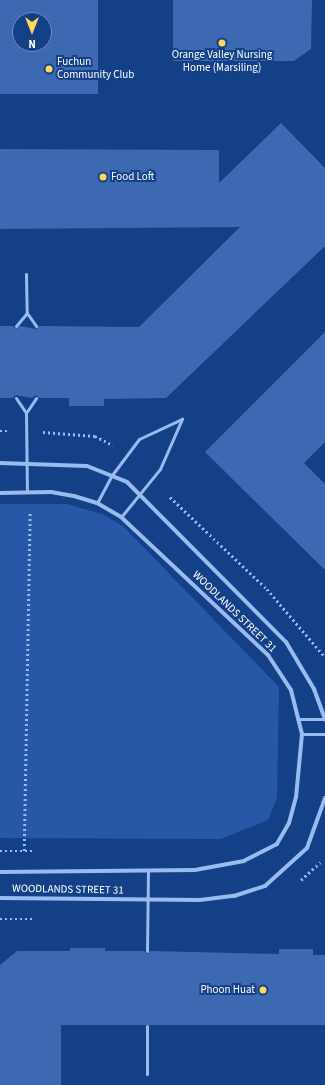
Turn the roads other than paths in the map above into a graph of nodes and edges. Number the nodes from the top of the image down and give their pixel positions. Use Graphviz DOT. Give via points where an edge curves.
graph roads {
  1 [pos="26,274"];
  2 [pos="27,313"];
  3 [pos="16,326"];
  4 [pos="36,326"];
  5 [pos="16,398"];
  6 [pos="36,398"];
  7 [pos="26,413"];
  8 [pos="0,463"];
  9 [pos="27,463"];
  10 [pos="112,475"];
  11 [pos="0,492"];
  12 [pos="27,492"];
  13 [pos="141,494"];
  14 [pos="97,503"];
  15 [pos="121,518"];
  16 [pos="300,719"];
  17 [pos="325,719"];
  18 [pos="302,734"];
  19 [pos="325,734"];
  20 [pos="325,798"];
  21 [pos="148,871"];
  22 [pos="0,872"];
  23 [pos="0,898"];
  24 [pos="148,900"];
  25 [pos="147,951"];
  26 [pos="147,1026"];
  27 [pos="147,1074"];
  1 -- 2 [label="lane"];
  2 -- 3 [label="lane"];
  2 -- 4 [label="lane"];
  5 -- 7 [label="lane"];
  6 -- 7 [label="lane"];
  7 -- 9 [label="lane"];
  8 -- 9 [label="street, WOODLANDS STREET 31"];
  9 -- 10 [label="street, WOODLANDS STREET 31" via="87,466"];
  9 -- 12 [label="lane"];
  10 -- 13 [label="street, WOODLANDS STREET 31"];
  10 -- 13 [label="lane" via="139,439 182,419 160,469"];
  10 -- 14 [label="lane"];
  11 -- 12 [label="street, WOODLANDS STREET 31"];
  12 -- 14 [label="street, WOODLANDS STREET 31" via="51,492"];
  13 -- 15 [label="lane"];
  13 -- 17 [label="street, WOODLANDS STREET 31" via="286,642 314,689"];
  14 -- 15 [label="street, WOODLANDS STREET 31"];
  15 -- 16 [label="street, WOODLANDS STREET 31" via="268,655 291,690"];
  16 -- 17 [label="lane"];
  16 -- 18 [label="street, WOODLANDS STREET 31"];
  18 -- 19 [label="lane"];
  18 -- 21 [label="street, WOODLANDS STREET 31" via="296,797 289,823 277,844 244,861 195,870"];
  20 -- 24 [label="street, WOODLANDS STREET 31" via="307,848 265,886 234,896 200,900"];
  21 -- 22 [label="street, WOODLANDS STREET 31"];
  21 -- 24 [label="lane"];
  23 -- 24 [label="street, WOODLANDS STREET 31"];
  24 -- 25 [label="lane"];
  26 -- 27 [label="lane"];
}
